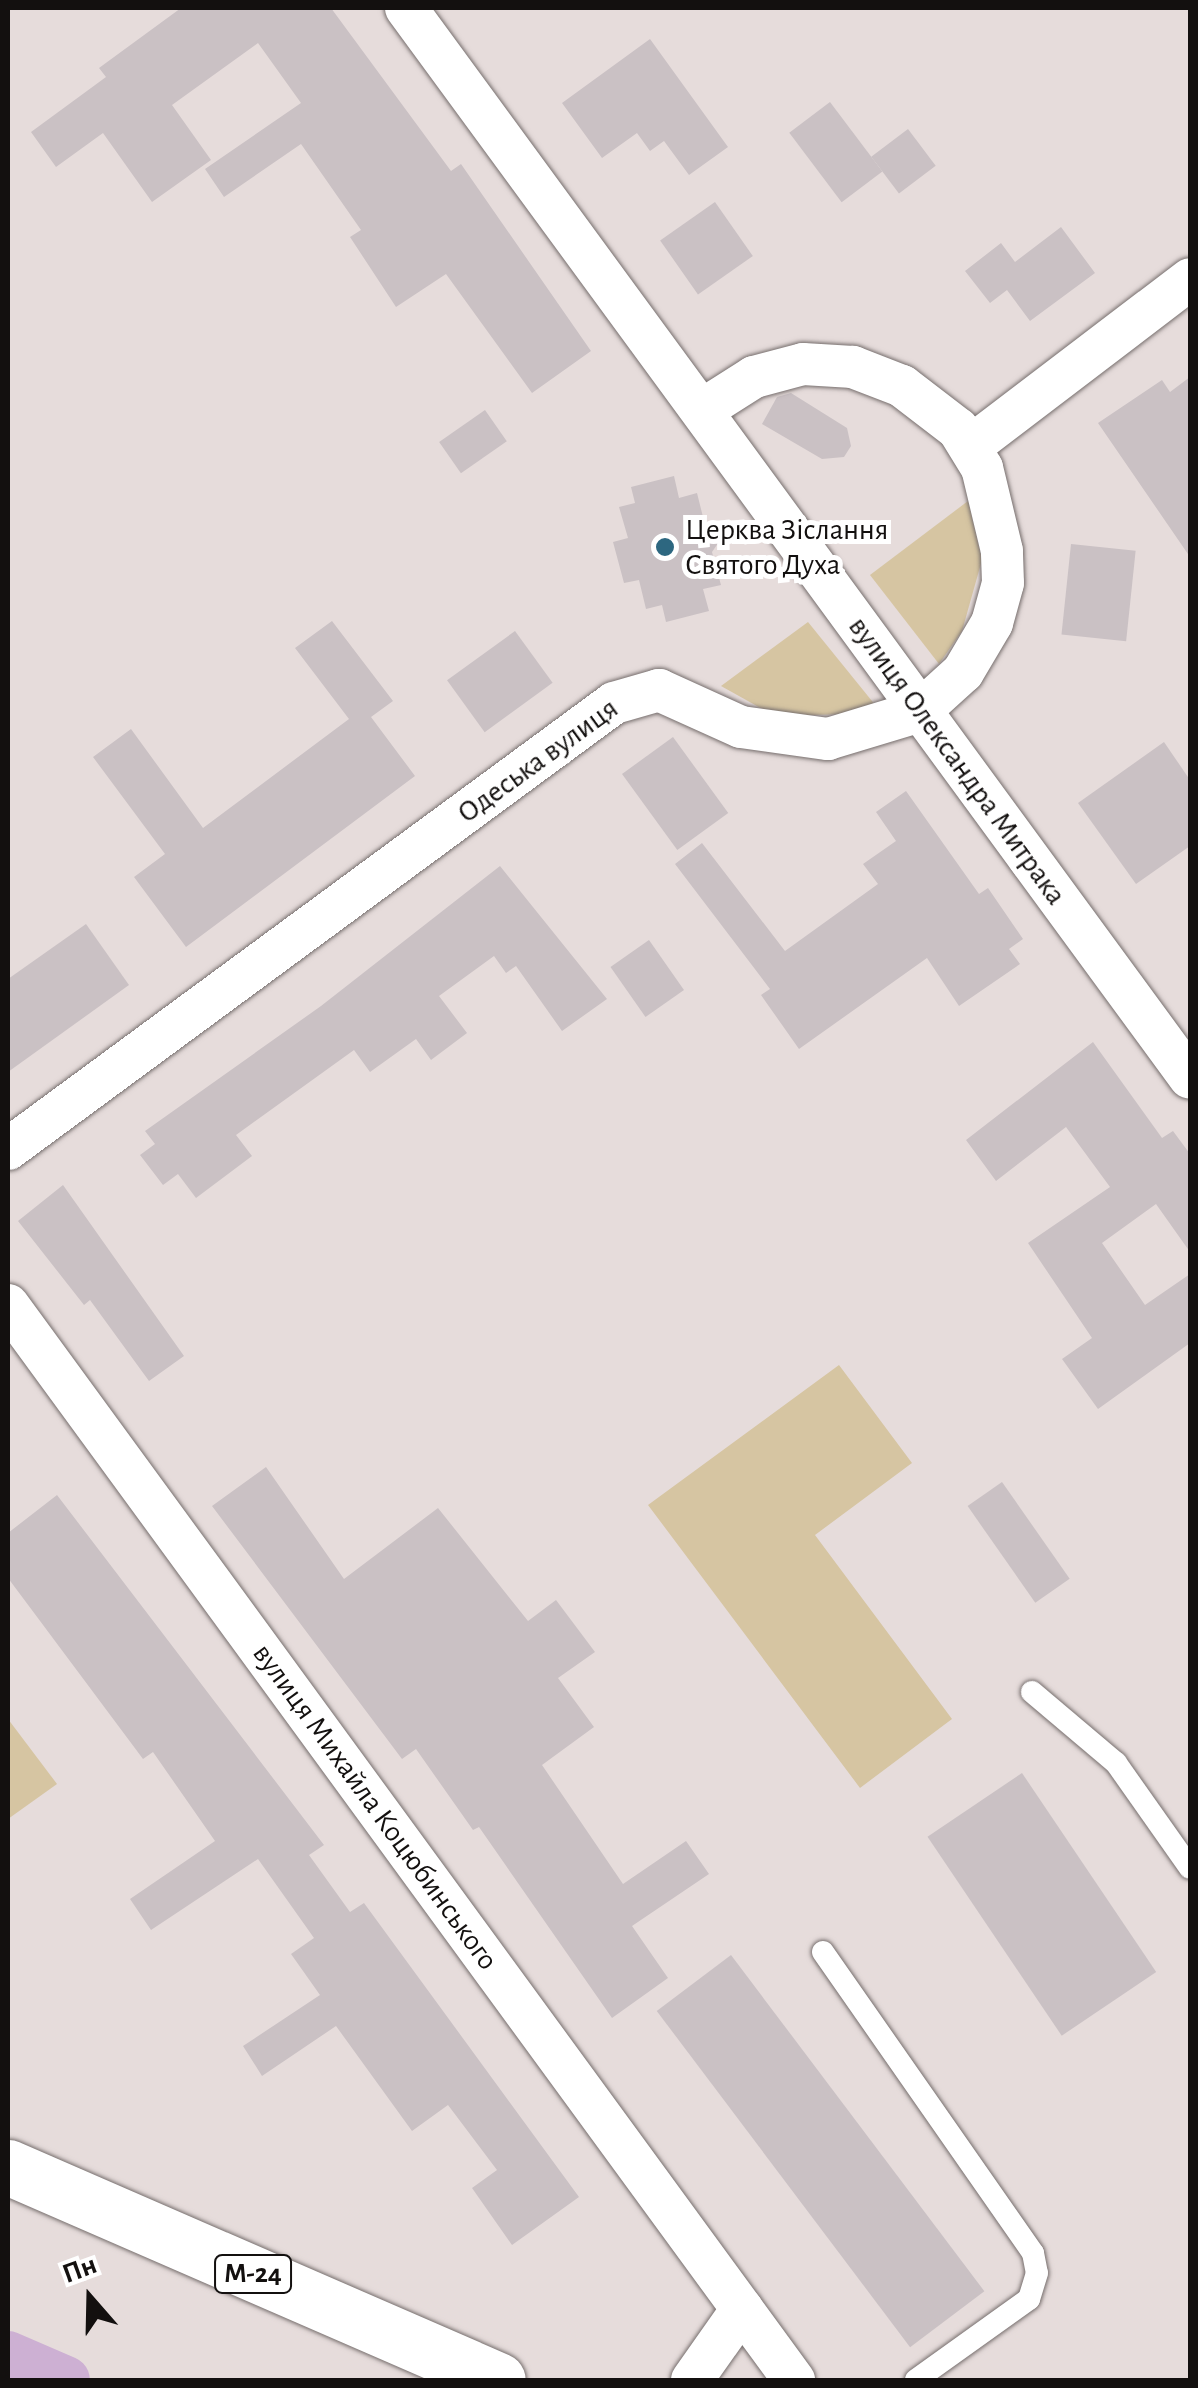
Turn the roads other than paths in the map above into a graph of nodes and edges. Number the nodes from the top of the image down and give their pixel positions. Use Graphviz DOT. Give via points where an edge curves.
graph roads {
  1 [pos="406,8"];
  2 [pos="1190,279"];
  3 [pos="702,410"];
  4 [pos="971,446"];
  5 [pos="920,711"];
  6 [pos="1190,1078"];
  7 [pos="8,1150"];
  8 [pos="8,1304"];
  9 [pos="1032,1692"];
  10 [pos="1190,1868"];
  11 [pos="823,1952"];
  12 [pos="8,2167"];
  13 [pos="742,2308"];
  14 [pos="498,2380"];
  15 [pos="692,2380"];
  16 [pos="794,2380"];
  17 [pos="916,2380"];
  1 -- 3 [label="street, вулиця Олександра Митрака"];
  2 -- 4 [label="street"];
  3 -- 4 [label="street, Одеська вулиця" via="754,378 804,364 853,367 902,386"];
  3 -- 5 [label="street, вулиця Олександра Митрака"];
  4 -- 5 [label="street, Одеська вулиця" via="996,510 1003,583 992,623 963,672"];
  5 -- 6 [label="street, вулиця Олександра Митрака"];
  5 -- 7 [label="street, Одеська вулиця" via="828,739 741,727 659,690 614,703"];
  8 -- 13 [label="street, вулиця Михайла Коцюбинського"];
  9 -- 10 [label="lane" via="1116,1764"];
  11 -- 17 [label="lane" via="1033,2253 1029,2299"];
  12 -- 14 [label="highway, М-24"];
  13 -- 15 [label="street"];
  13 -- 16 [label="street, вулиця Михайла Коцюбинського"];
}
